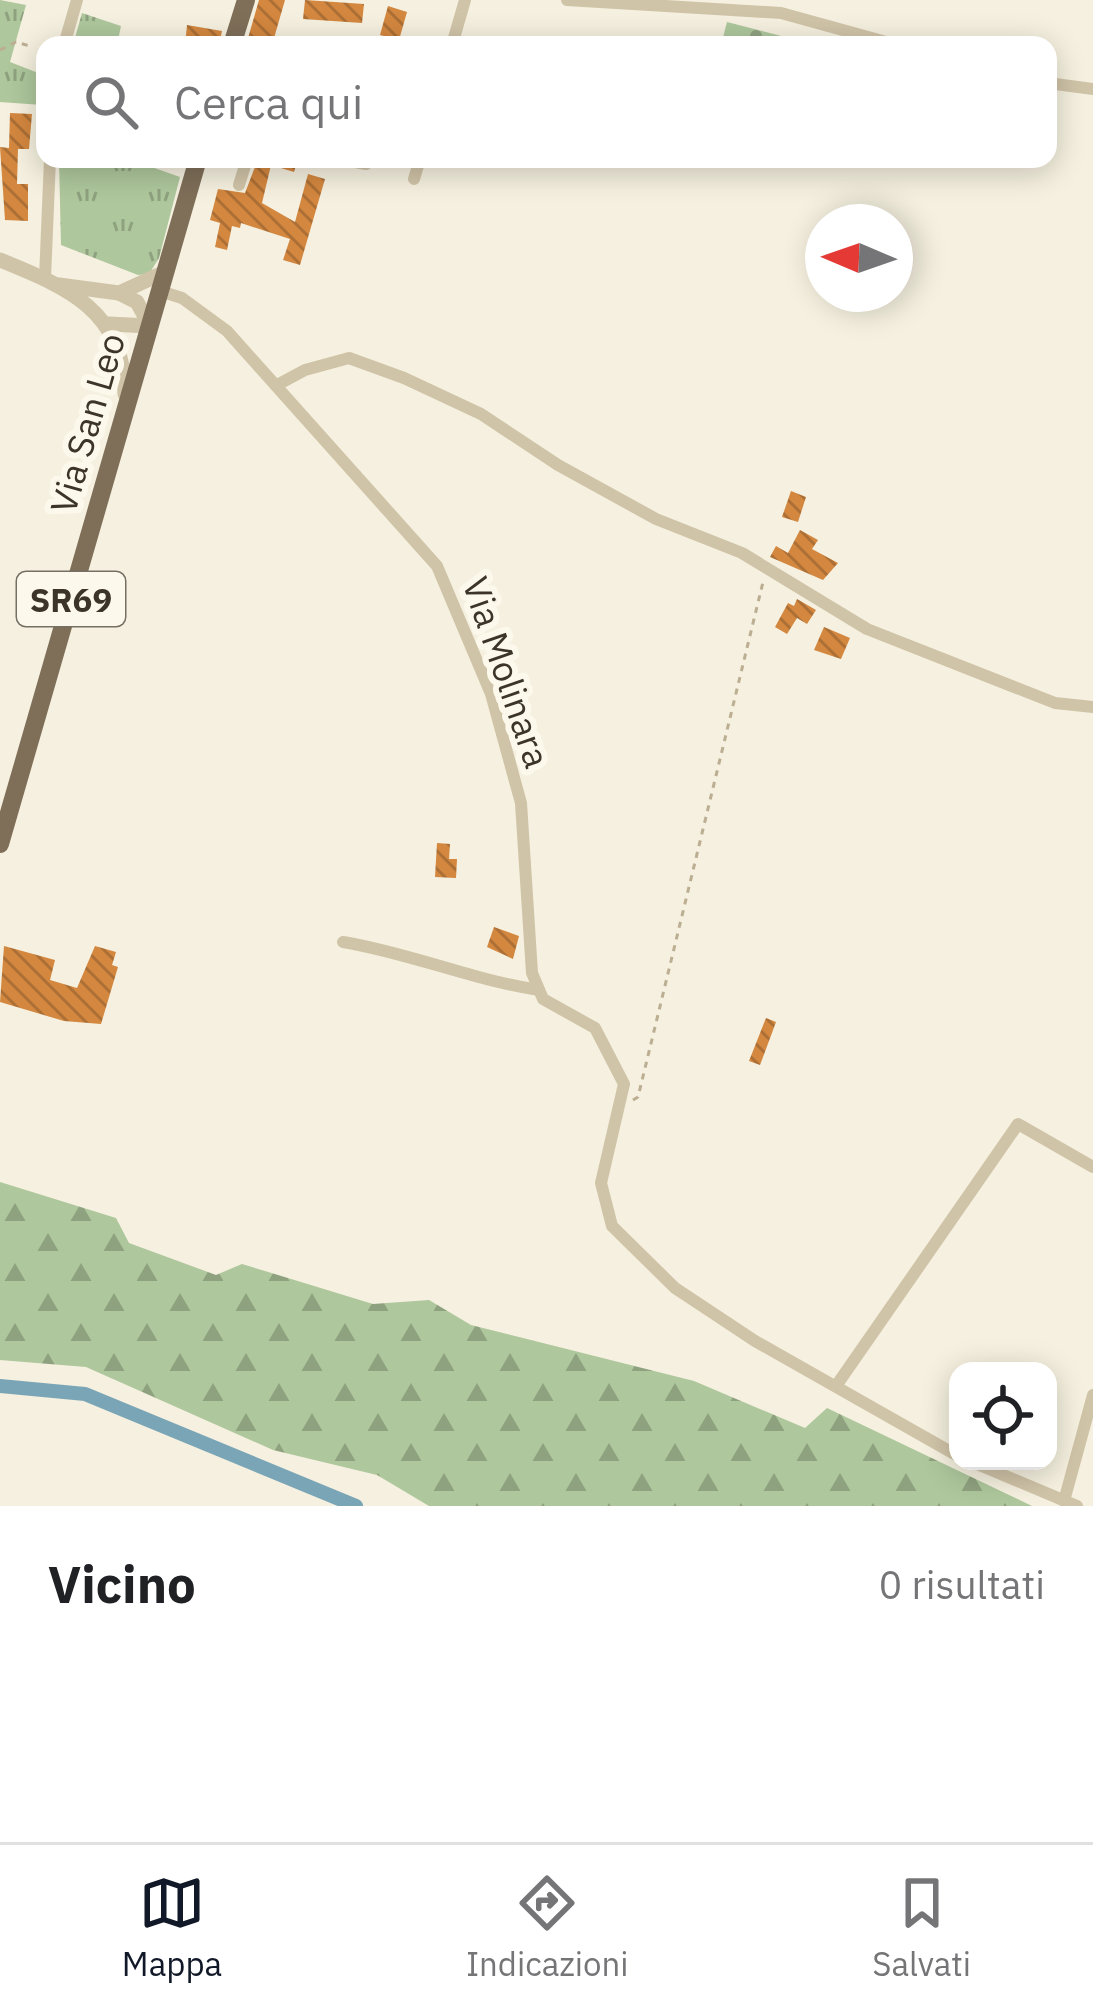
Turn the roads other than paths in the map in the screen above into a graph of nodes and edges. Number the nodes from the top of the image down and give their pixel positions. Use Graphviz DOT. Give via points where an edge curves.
graph roads {
  1 [pos="77,0"];
  2 [pos="246,0"];
  3 [pos="465,0"];
  4 [pos="567,0"];
  5 [pos="67,36"];
  6 [pos="235,36"];
  7 [pos="455,36"];
  8 [pos="864,36"];
  9 [pos="1057,84"];
  10 [pos="1093,89"];
  11 [pos="50,168"];
  12 [pos="195,168"];
  13 [pos="244,168"];
  14 [pos="417,168"];
  15 [pos="414,179"];
  16 [pos="239,185"];
  17 [pos="0,260"];
  18 [pos="51,281"];
  19 [pos="162,282"];
  20 [pos="119,293"];
  21 [pos="109,324"];
  22 [pos="150,326"];
  23 [pos="277,385"];
  24 [pos="126,409"];
  25 [pos="1093,707"];
  26 [pos="0,844"];
  27 [pos="343,942"];
  28 [pos="539,990"];
  29 [pos="1093,1167"];
  30 [pos="836,1386"];
  31 [pos="1093,1395"];
  32 [pos="949,1451"];
  33 [pos="992,1470"];
  34 [pos="1071,1503"];
  1 -- 5 [label="street"];
  2 -- 6 [label="main road"];
  3 -- 7 [label="street"];
  4 -- 8 [label="street" via="781,13"];
  9 -- 10 [label="street"];
  11 -- 18 [label="street"];
  12 -- 19 [label="main road, Via San Leo"];
  13 -- 16 [label="street"];
  14 -- 15 [label="street"];
  17 -- 18 [label="street"];
  18 -- 20 [label="street"];
  18 -- 21 [label="street"];
  19 -- 20 [label="street"];
  19 -- 22 [label="main road, Via San Leo"];
  19 -- 23 [label="street, Via Molinara" via="227,331"];
  20 -- 22 [label="street" via="136,302"];
  21 -- 22 [label="street"];
  21 -- 24 [label="street" via="125,372"];
  22 -- 24 [label="main road, Via San Leo"];
  23 -- 25 [label="street" via="349,358 404,377 656,519 766,567 867,629 1055,703"];
  23 -- 28 [label="street, Via Molinara" via="437,566 490,694 521,803"];
  24 -- 26 [label="main road, Via San Leo / SR69"];
  27 -- 28 [label="street"];
  28 -- 30 [label="street" via="595,1028 624,1084 602,1183 611,1226 675,1288"];
  29 -- 30 [label="street" via="1018,1124"];
  30 -- 32 [label="street"];
  31 -- 34 [label="street"];
  33 -- 34 [label="street"];
}
